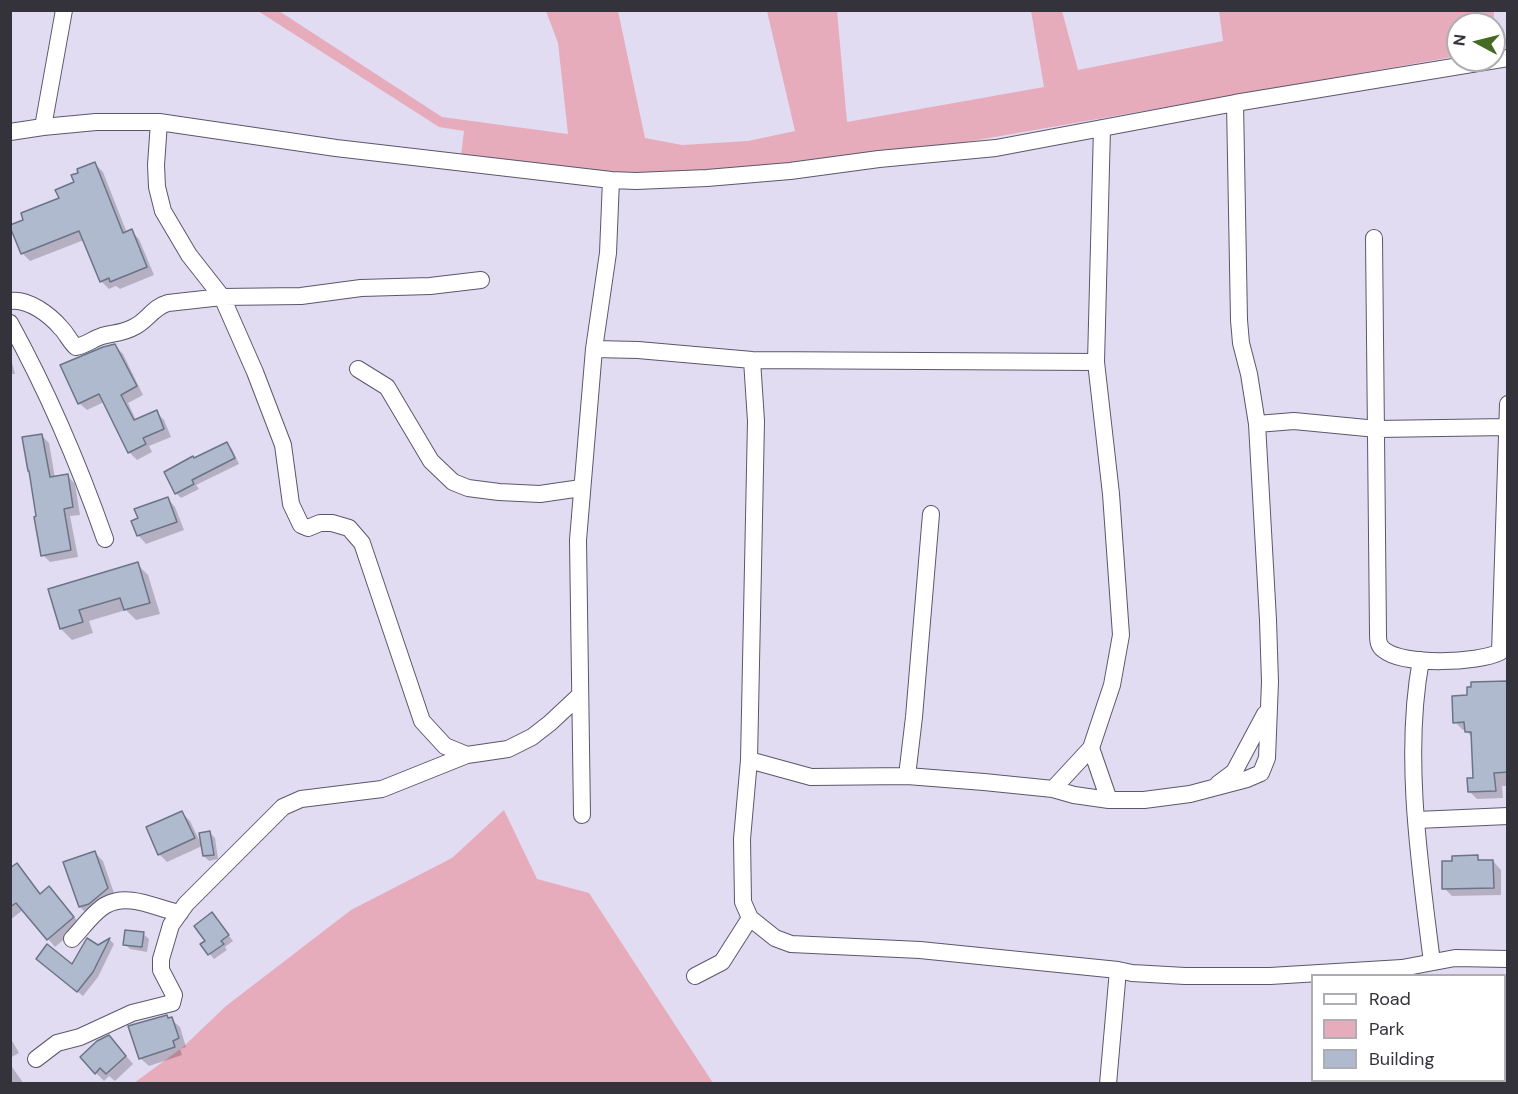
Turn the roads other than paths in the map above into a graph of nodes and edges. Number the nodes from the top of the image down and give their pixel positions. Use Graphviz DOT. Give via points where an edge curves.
graph roads {
  1 [pos="64,10"];
  2 [pos="1508,58"];
  3 [pos="1235,103"];
  4 [pos="159,122"];
  5 [pos="43,127"];
  6 [pos="1102,128"];
  7 [pos="10,132"];
  8 [pos="611,180"];
  9 [pos="1374,238"];
  10 [pos="481,280"];
  11 [pos="222,297"];
  12 [pos="10,301"];
  13 [pos="10,323"];
  14 [pos="594,349"];
  15 [pos="752,360"];
  16 [pos="1096,362"];
  17 [pos="358,369"];
  18 [pos="1508,404"];
  19 [pos="1507,416"];
  20 [pos="1257,424"];
  21 [pos="1507,427"];
  22 [pos="1377,429"];
  23 [pos="582,488"];
  24 [pos="931,514"];
  25 [pos="105,539"];
  26 [pos="1420,660"];
  27 [pos="580,695"];
  28 [pos="1268,711"];
  29 [pos="1091,748"];
  30 [pos="467,755"];
  31 [pos="749,760"];
  32 [pos="907,776"];
  33 [pos="1053,789"];
  34 [pos="1210,789"];
  35 [pos="1109,800"];
  36 [pos="582,815"];
  37 [pos="1508,816"];
  38 [pos="1417,820"];
  39 [pos="180,914"];
  40 [pos="750,918"];
  41 [pos="72,939"];
  42 [pos="1508,959"];
  43 [pos="1432,962"];
  44 [pos="1118,969"];
  45 [pos="695,976"];
  46 [pos="36,1059"];
  47 [pos="1108,1083"];
  1 -- 5 [label="street"];
  2 -- 3 [label="street"];
  3 -- 6 [label="street"];
  3 -- 20 [label="street" via="1239,320"];
  4 -- 5 [label="street"];
  4 -- 8 [label="street"];
  4 -- 11 [label="street" via="156,165 163,211 189,255"];
  5 -- 7 [label="street"];
  6 -- 8 [label="street" via="996,148 790,171 636,182"];
  6 -- 16 [label="street"];
  8 -- 14 [label="street" via="608,253"];
  9 -- 22 [label="street"];
  10 -- 11 [label="street" via="301,296"];
  11 -- 12 [label="street" via="160,306 136,327 76,347 60,326 33,306"];
  11 -- 30 [label="street" via="280,437 291,504 301,525 308,528 332,523 349,528 357,536 422,721 446,746"];
  13 -- 25 [label="street" via="87,488"];
  14 -- 15 [label="street"];
  14 -- 23 [label="street"];
  15 -- 16 [label="street"];
  15 -- 31 [label="street" via="756,422"];
  16 -- 29 [label="street" via="1121,635 1112,686"];
  17 -- 23 [label="street" via="387,387 431,461 453,482 468,488 530,494"];
  18 -- 19 [label="street"];
  19 -- 21 [label="street"];
  20 -- 22 [label="street" via="1294,421"];
  20 -- 28 [label="street" via="1268,620"];
  21 -- 22 [label="street"];
  21 -- 26 [label="street" via="1500,652 1481,659"];
  22 -- 26 [label="street" via="1379,645 1391,654"];
  23 -- 27 [label="street" via="578,540"];
  24 -- 32 [label="street"];
  26 -- 38 [label="street" via="1413,749"];
  27 -- 30 [label="street" via="532,737 508,749"];
  27 -- 36 [label="street"];
  28 -- 34 [label="street" via="1234,772"];
  28 -- 34 [label="street" via="1267,758 1261,774"];
  29 -- 33 [label="street"];
  29 -- 35 [label="street"];
  30 -- 39 [label="street" via="382,789 301,800 283,807"];
  31 -- 32 [label="street" via="811,777"];
  31 -- 40 [label="street" via="742,839 743,902"];
  32 -- 33 [label="street"];
  33 -- 35 [label="street"];
  34 -- 35 [label="street" via="1144,800"];
  37 -- 38 [label="street"];
  38 -- 43 [label="street"];
  39 -- 41 [label="street" via="140,902 106,905"];
  39 -- 46 [label="street" via="169,932 161,959 174,995 172,1003 132,1013 57,1044"];
  40 -- 44 [label="street" via="791,945 920,950"];
  40 -- 45 [label="street" via="722,962"];
  42 -- 43 [label="street" via="1476,957"];
  43 -- 44 [label="street" via="1402,968 1270,976 1185,976"];
  44 -- 47 [label="street"];
}
